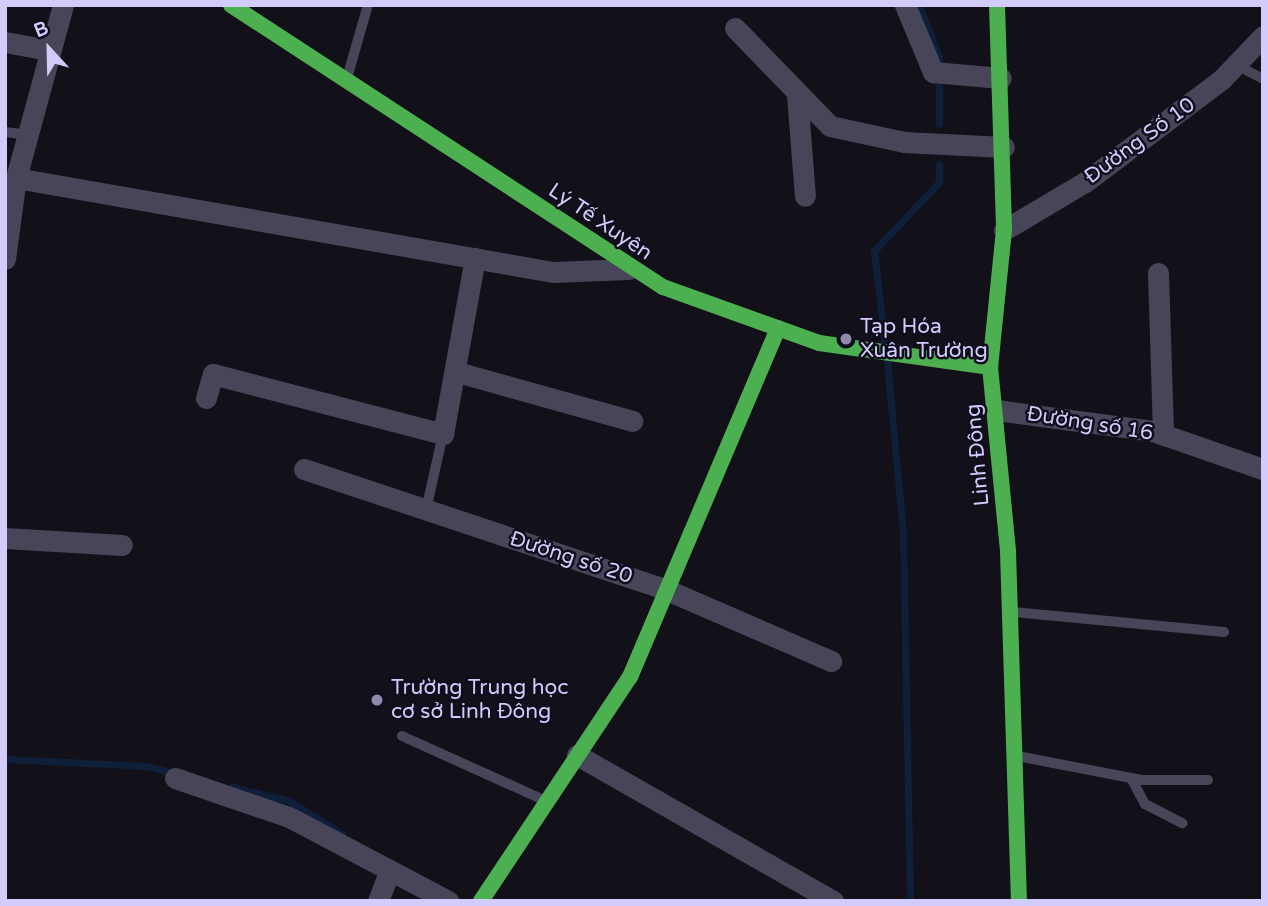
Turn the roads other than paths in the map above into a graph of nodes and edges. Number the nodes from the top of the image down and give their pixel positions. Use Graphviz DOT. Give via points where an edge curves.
graph roads {
  1 [pos="63,5"];
  2 [pos="231,5"];
  3 [pos="368,5"];
  4 [pos="905,5"];
  5 [pos="997,5"];
  6 [pos="735,28"];
  7 [pos="1263,36"];
  8 [pos="5,42"];
  9 [pos="49,50"];
  10 [pos="1236,65"];
  11 [pos="1001,78"];
  12 [pos="1263,79"];
  13 [pos="346,81"];
  14 [pos="797,95"];
  15 [pos="5,132"];
  16 [pos="32,135"];
  17 [pos="1004,147"];
  18 [pos="16,178"];
  19 [pos="805,195"];
  20 [pos="1004,230"];
  21 [pos="475,258"];
  22 [pos="5,259"];
  23 [pos="629,270"];
  24 [pos="1158,273"];
  25 [pos="778,328"];
  26 [pos="990,367"];
  27 [pos="457,372"];
  28 [pos="206,398"];
  29 [pos="996,410"];
  30 [pos="632,421"];
  31 [pos="443,434"];
  32 [pos="1163,435"];
  33 [pos="304,469"];
  34 [pos="1263,469"];
  35 [pos="426,510"];
  36 [pos="5,538"];
  37 [pos="122,545"];
  38 [pos="667,590"];
  39 [pos="1010,612"];
  40 [pos="1224,632"];
  41 [pos="831,661"];
  42 [pos="402,736"];
  43 [pos="577,755"];
  44 [pos="1014,756"];
  45 [pos="175,778"];
  46 [pos="1131,778"];
  47 [pos="1208,780"];
  48 [pos="547,801"];
  49 [pos="1182,823"];
  50 [pos="390,870"];
  51 [pos="482,899"];
  52 [pos="378,901"];
  53 [pos="448,901"];
  54 [pos="833,901"];
  55 [pos="1019,901"];
  1 -- 9 [label="street"];
  2 -- 13 [label="street, Lý Tế Xuyên"];
  3 -- 13 [label="lane"];
  4 -- 11 [label="street" via="941,72"];
  5 -- 11 [label="street, Linh Đông"];
  6 -- 14 [label="street"];
  7 -- 10 [label="street, Đường Số 10"];
  8 -- 9 [label="street"];
  9 -- 16 [label="street"];
  10 -- 12 [label="lane"];
  10 -- 20 [label="street, Đường Số 10" via="1085,182"];
  11 -- 17 [label="street, Linh Đông"];
  13 -- 23 [label="street, Lý Tế Xuyên"];
  14 -- 17 [label="street" via="830,126 904,142"];
  14 -- 19 [label="street"];
  15 -- 16 [label="lane"];
  16 -- 18 [label="street"];
  17 -- 20 [label="street, Linh Đông"];
  18 -- 21 [label="street"];
  18 -- 22 [label="street"];
  20 -- 26 [label="street, Linh Đông"];
  21 -- 23 [label="street" via="552,272"];
  21 -- 27 [label="street"];
  23 -- 25 [label="street, Lý Tế Xuyên" via="663,288"];
  24 -- 32 [label="street"];
  25 -- 26 [label="street, Lý Tế Xuyên" via="819,342"];
  25 -- 38 [label="street"];
  26 -- 29 [label="street, Linh Đông"];
  27 -- 30 [label="street"];
  27 -- 31 [label="street"];
  28 -- 31 [label="street" via="213,374"];
  29 -- 32 [label="street, Đường số 16"];
  29 -- 39 [label="street, Linh Đông"];
  31 -- 35 [label="lane"];
  32 -- 34 [label="street, Đường số 16"];
  33 -- 35 [label="street, Đường số 20"];
  35 -- 38 [label="street, Đường số 20"];
  36 -- 37 [label="street"];
  38 -- 41 [label="street, Đường số 20"];
  38 -- 43 [label="street" via="630,677"];
  39 -- 40 [label="lane"];
  39 -- 44 [label="street, Linh Đông"];
  42 -- 48 [label="lane"];
  43 -- 48 [label="street"];
  43 -- 54 [label="street"];
  44 -- 46 [label="lane"];
  44 -- 55 [label="street, Linh Đông"];
  45 -- 50 [label="street" via="289,817"];
  46 -- 47 [label="lane"];
  46 -- 49 [label="lane" via="1146,804"];
  48 -- 51 [label="street"];
  50 -- 52 [label="street"];
  50 -- 53 [label="street"];
}
